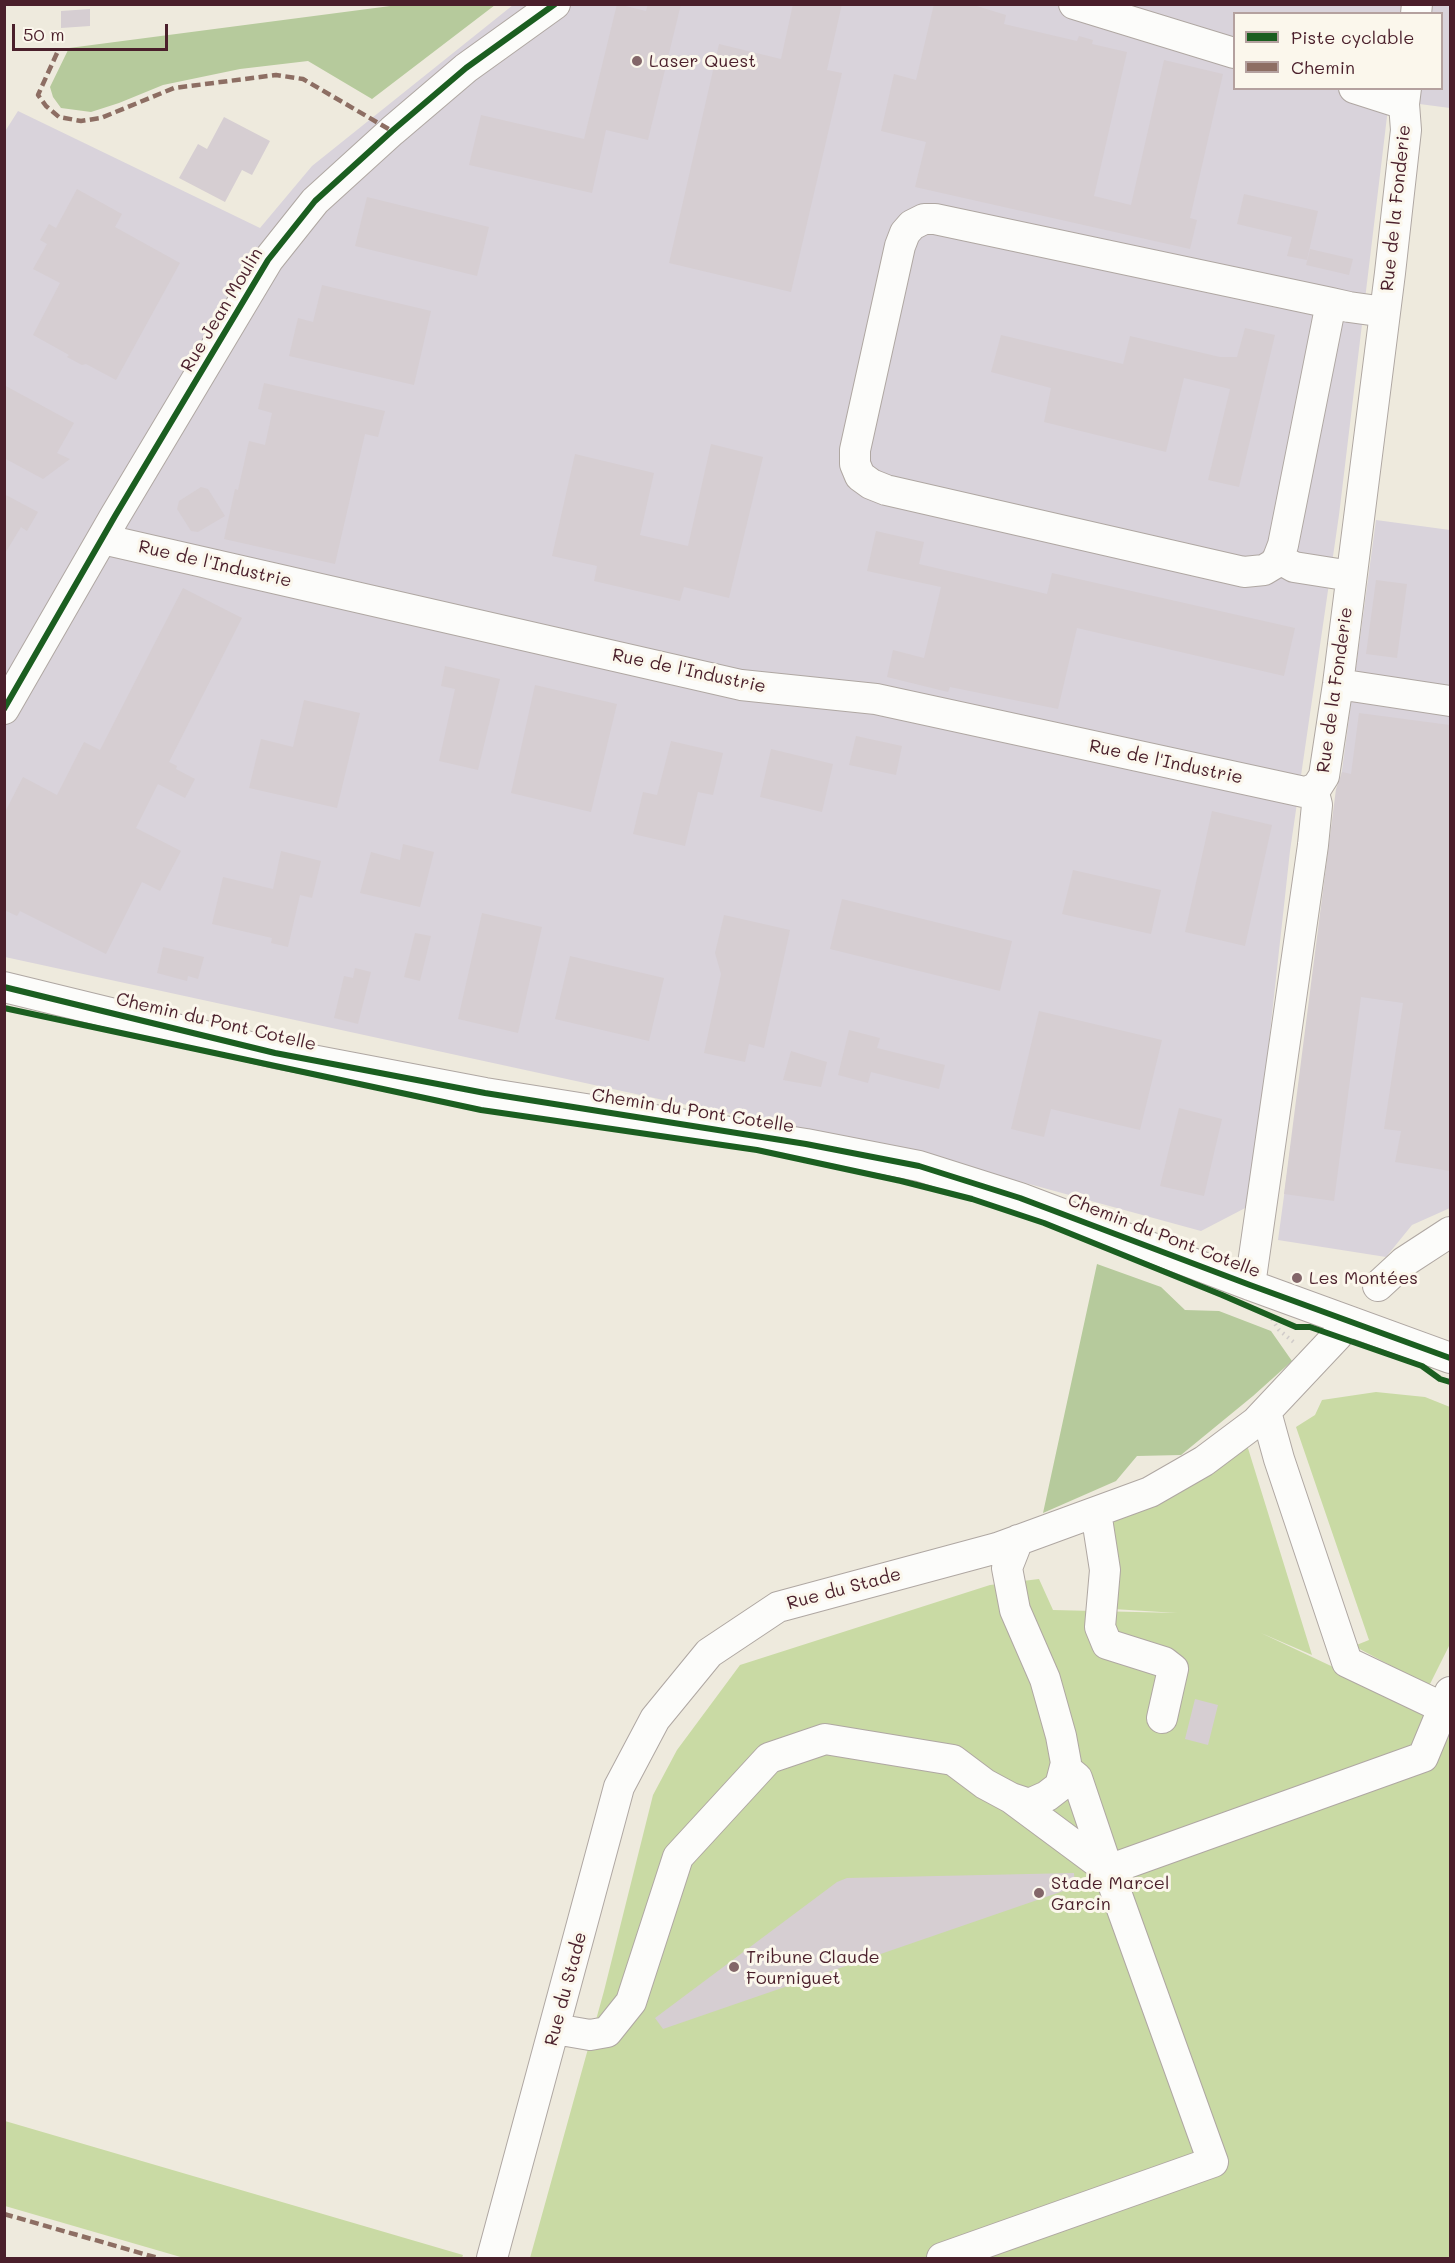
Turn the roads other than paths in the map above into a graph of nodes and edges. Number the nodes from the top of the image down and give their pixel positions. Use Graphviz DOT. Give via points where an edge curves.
graph roads {
  1 [pos="555,4"];
  2 [pos="1074,4"];
  3 [pos="1233,53"];
  4 [pos="1367,90"];
  5 [pos="1405,96"];
  6 [pos="1331,303"];
  7 [pos="1385,312"];
  8 [pos="102,539"];
  9 [pos="1278,558"];
  10 [pos="1351,576"];
  11 [pos="1338,684"];
  12 [pos="1450,701"];
  13 [pos="4,709"];
  14 [pos="1313,789"];
  15 [pos="4,987"];
  16 [pos="1450,1232"];
  17 [pos="1250,1285"];
  18 [pos="1378,1286"];
  19 [pos="1353,1323"];
  20 [pos="1450,1358"];
  21 [pos="1266,1412"];
  22 [pos="1096,1512"];
  23 [pos="1018,1540"];
  24 [pos="1448,1704"];
  25 [pos="1162,1718"];
  26 [pos="1065,1768"];
  27 [pos="1011,1798"];
  28 [pos="1108,1870"];
  29 [pos="555,2029"];
  30 [pos="492,2259"];
  31 [pos="942,2259"];
  1 -- 8 [label="street, Rue Jean Moulin" via="466,68 315,201 268,260"];
  2 -- 3 [label="street"];
  4 -- 5 [label="street"];
  5 -- 7 [label="street, Rue de la Fonderie" via="1406,130"];
  6 -- 7 [label="street"];
  6 -- 9 [label="street"];
  6 -- 9 [label="street" via="924,219 912,225 900,246 855,450 860,476 886,490 1244,572 1264,570"];
  7 -- 10 [label="street, Rue de la Fonderie"];
  8 -- 13 [label="street, Rue Jean Moulin"];
  8 -- 14 [label="street, Rue de l'Industrie" via="741,685 876,699 1304,792"];
  9 -- 10 [label="street" via="1294,567"];
  10 -- 11 [label="street, Rue de la Fonderie"];
  11 -- 12 [label="street"];
  11 -- 14 [label="street, Rue de la Fonderie" via="1324,776"];
  14 -- 17 [label="street, Rue de la Fonderie" via="1317,805 1313,845"];
  15 -- 17 [label="street, Chemin du Pont Cotelle" via="275,1053 485,1093 919,1166 1020,1198"];
  16 -- 18 [label="street" via="1404,1262"];
  17 -- 19 [label="street, Chemin du Pont Cotelle"];
  19 -- 20 [label="street, Chemin du Pont Cotelle"];
  19 -- 21 [label="street, Rue du Stade"];
  21 -- 22 [label="street, Rue du Stade" via="1233,1441 1195,1466 1150,1492"];
  21 -- 24 [label="street" via="1347,1662"];
  22 -- 23 [label="street, Rue du Stade"];
  22 -- 25 [label="street" via="1105,1570 1101,1627 1107,1644 1173,1668"];
  23 -- 26 [label="street" via="1007,1568 1015,1610 1045,1679 1061,1736"];
  23 -- 29 [label="street, Rue du Stade" via="778,1607 709,1653 655,1719 619,1787"];
  24 -- 28 [label="street" via="1423,1757"];
  26 -- 27 [label="street" via="1060,1786 1047,1796 1029,1804"];
  26 -- 28 [label="street" via="1077,1778"];
  27 -- 28 [label="street"];
  27 -- 29 [label="street" via="953,1760 825,1739 769,1758 678,1857 631,2002 607,2032 590,2035"];
  28 -- 31 [label="street" via="1213,2162"];
  29 -- 30 [label="street, Rue du Stade"];
}
